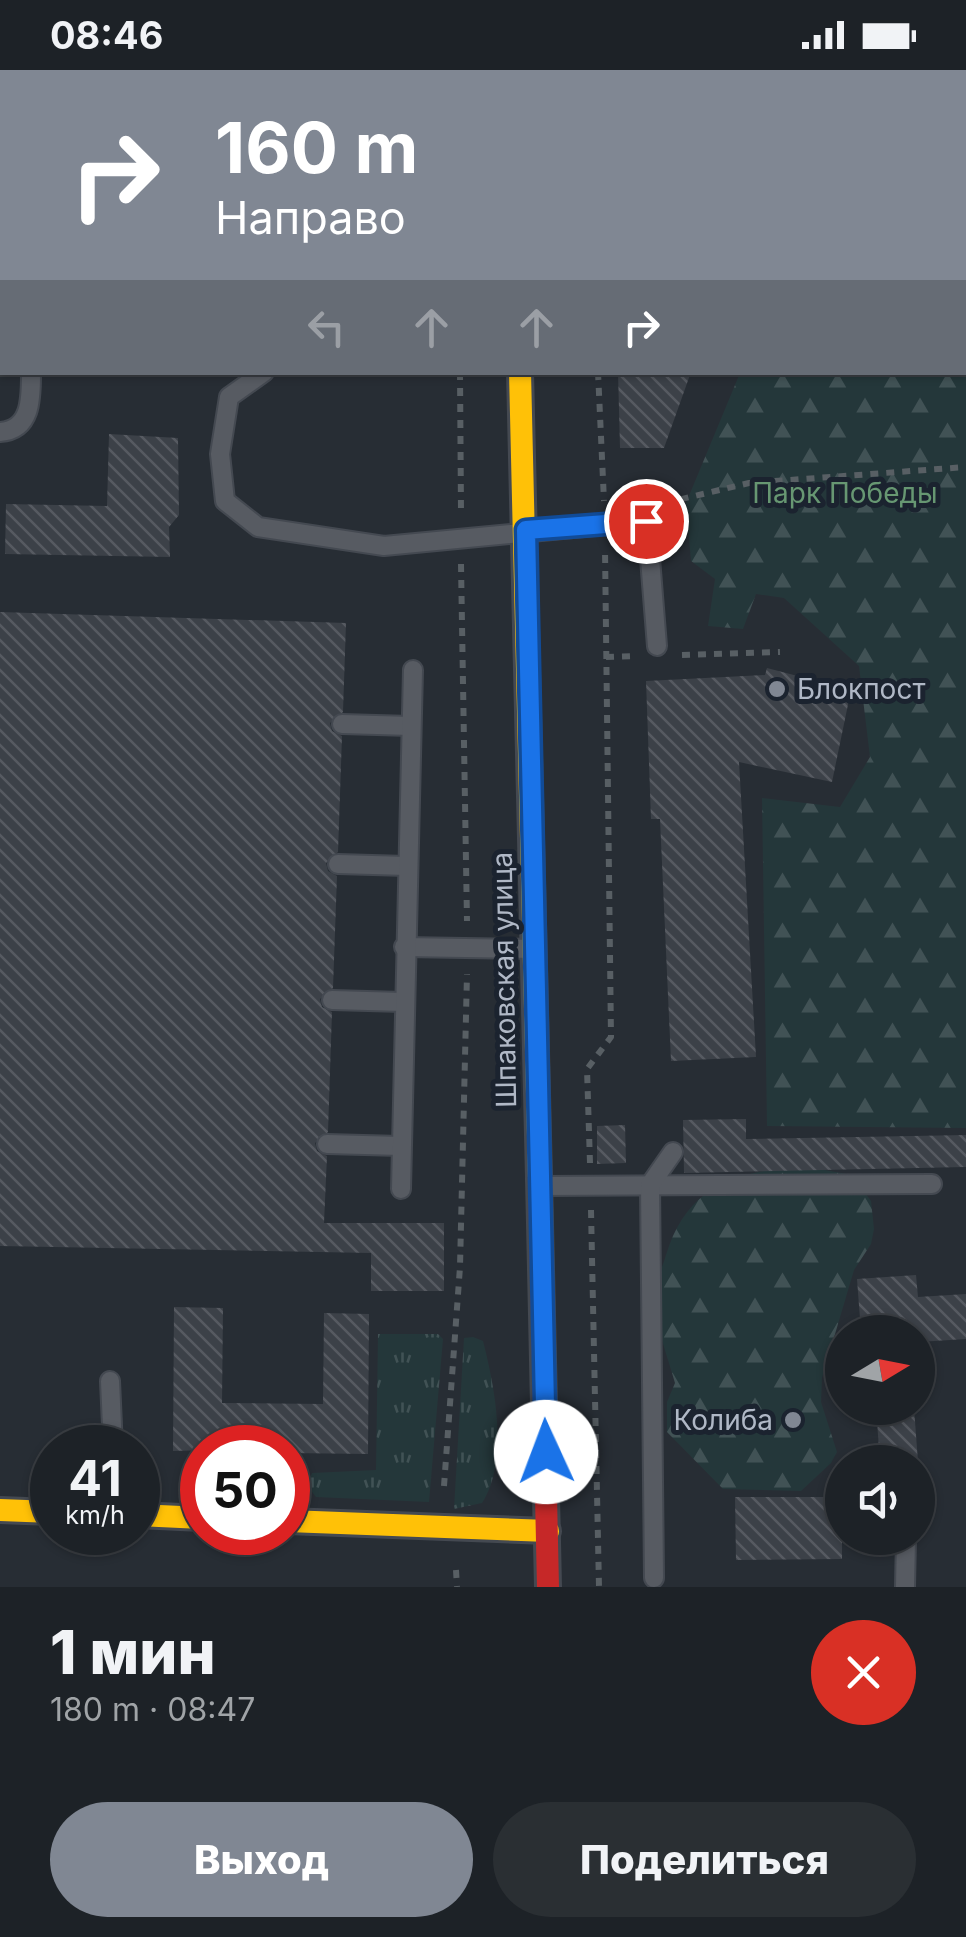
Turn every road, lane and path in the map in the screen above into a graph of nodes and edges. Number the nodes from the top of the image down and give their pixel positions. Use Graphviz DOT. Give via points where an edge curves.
graph roads {
  1 [pos="31,375"];
  2 [pos="260,375"];
  3 [pos="460,375"];
  4 [pos="520,375"];
  5 [pos="598,375"];
  6 [pos="0,432"];
  7 [pos="966,467"];
  8 [pos="652,504"];
  9 [pos="620,505"];
  10 [pos="604,524"];
  11 [pos="526,530"];
  12 [pos="461,536"];
  13 [pos="656,652"];
  14 [pos="780,652"];
  15 [pos="606,656"];
  16 [pos="414,670"];
  17 [pos="342,724"];
  18 [pos="411,726"];
  19 [pos="338,864"];
  20 [pos="407,866"];
  21 [pos="404,947"];
  22 [pos="468,948"];
  23 [pos="534,949"];
  24 [pos="332,1000"];
  25 [pos="403,1002"];
  26 [pos="327,1144"];
  27 [pos="402,1146"];
  28 [pos="673,1152"];
  29 [pos="932,1184"];
  30 [pos="650,1185"];
  31 [pos="537,1186"];
  32 [pos="590,1186"];
  33 [pos="401,1189"];
  34 [pos="110,1381"];
  35 [pos="112,1425"];
  36 [pos="0,1510"];
  37 [pos="30,1511"];
  38 [pos="310,1522"];
  39 [pos="456,1528"];
  40 [pos="548,1531"];
  41 [pos="905,1555"];
  42 [pos="654,1578"];
  43 [pos="456,1587"];
  44 [pos="548,1587"];
  45 [pos="600,1587"];
  46 [pos="904,1587"];
  1 -- 6 [label="lane" via="25,420"];
  2 -- 12 [label="lane" via="229,398 220,454 225,502 258,527 384,546"];
  3 -- 12 [label="path"];
  4 -- 11 [label="main road, Шпаковская улица"];
  5 -- 9 [label="path" via="604,506"];
  7 -- 8 [label="path" via="749,484"];
  10 -- 11 [label="lane"];
  10 -- 13 [label="lane" via="646,521"];
  10 -- 15 [label="path"];
  11 -- 12 [label="lane"];
  11 -- 23 [label="main road, Шпаковская улица"];
  12 -- 22 [label="path"];
  13 -- 14 [label="path"];
  13 -- 15 [label="path"];
  15 -- 32 [label="path" via="611,1037 587,1070"];
  16 -- 18 [label="lane"];
  17 -- 18 [label="lane"];
  18 -- 20 [label="lane"];
  19 -- 20 [label="lane"];
  20 -- 21 [label="lane"];
  21 -- 22 [label="lane"];
  21 -- 25 [label="lane"];
  22 -- 23 [label="lane"];
  22 -- 39 [label="path" via="460,1267 442,1506"];
  23 -- 31 [label="main road, Шпаковская улица"];
  24 -- 25 [label="lane"];
  25 -- 27 [label="lane"];
  26 -- 27 [label="lane"];
  27 -- 33 [label="lane"];
  28 -- 30 [label="lane"];
  29 -- 30 [label="lane"];
  30 -- 32 [label="lane"];
  30 -- 42 [label="lane"];
  31 -- 32 [label="lane"];
  31 -- 40 [label="main road, Шпаковская улица"];
  32 -- 45 [label="path"];
  34 -- 35 [label="lane"];
  36 -- 37 [label="main road"];
  38 -- 39 [label="main road"];
  39 -- 40 [label="main road"];
  39 -- 43 [label="path"];
  40 -- 44 [label="main road, Шпаковская улица"];
  41 -- 46 [label="lane"];
}
